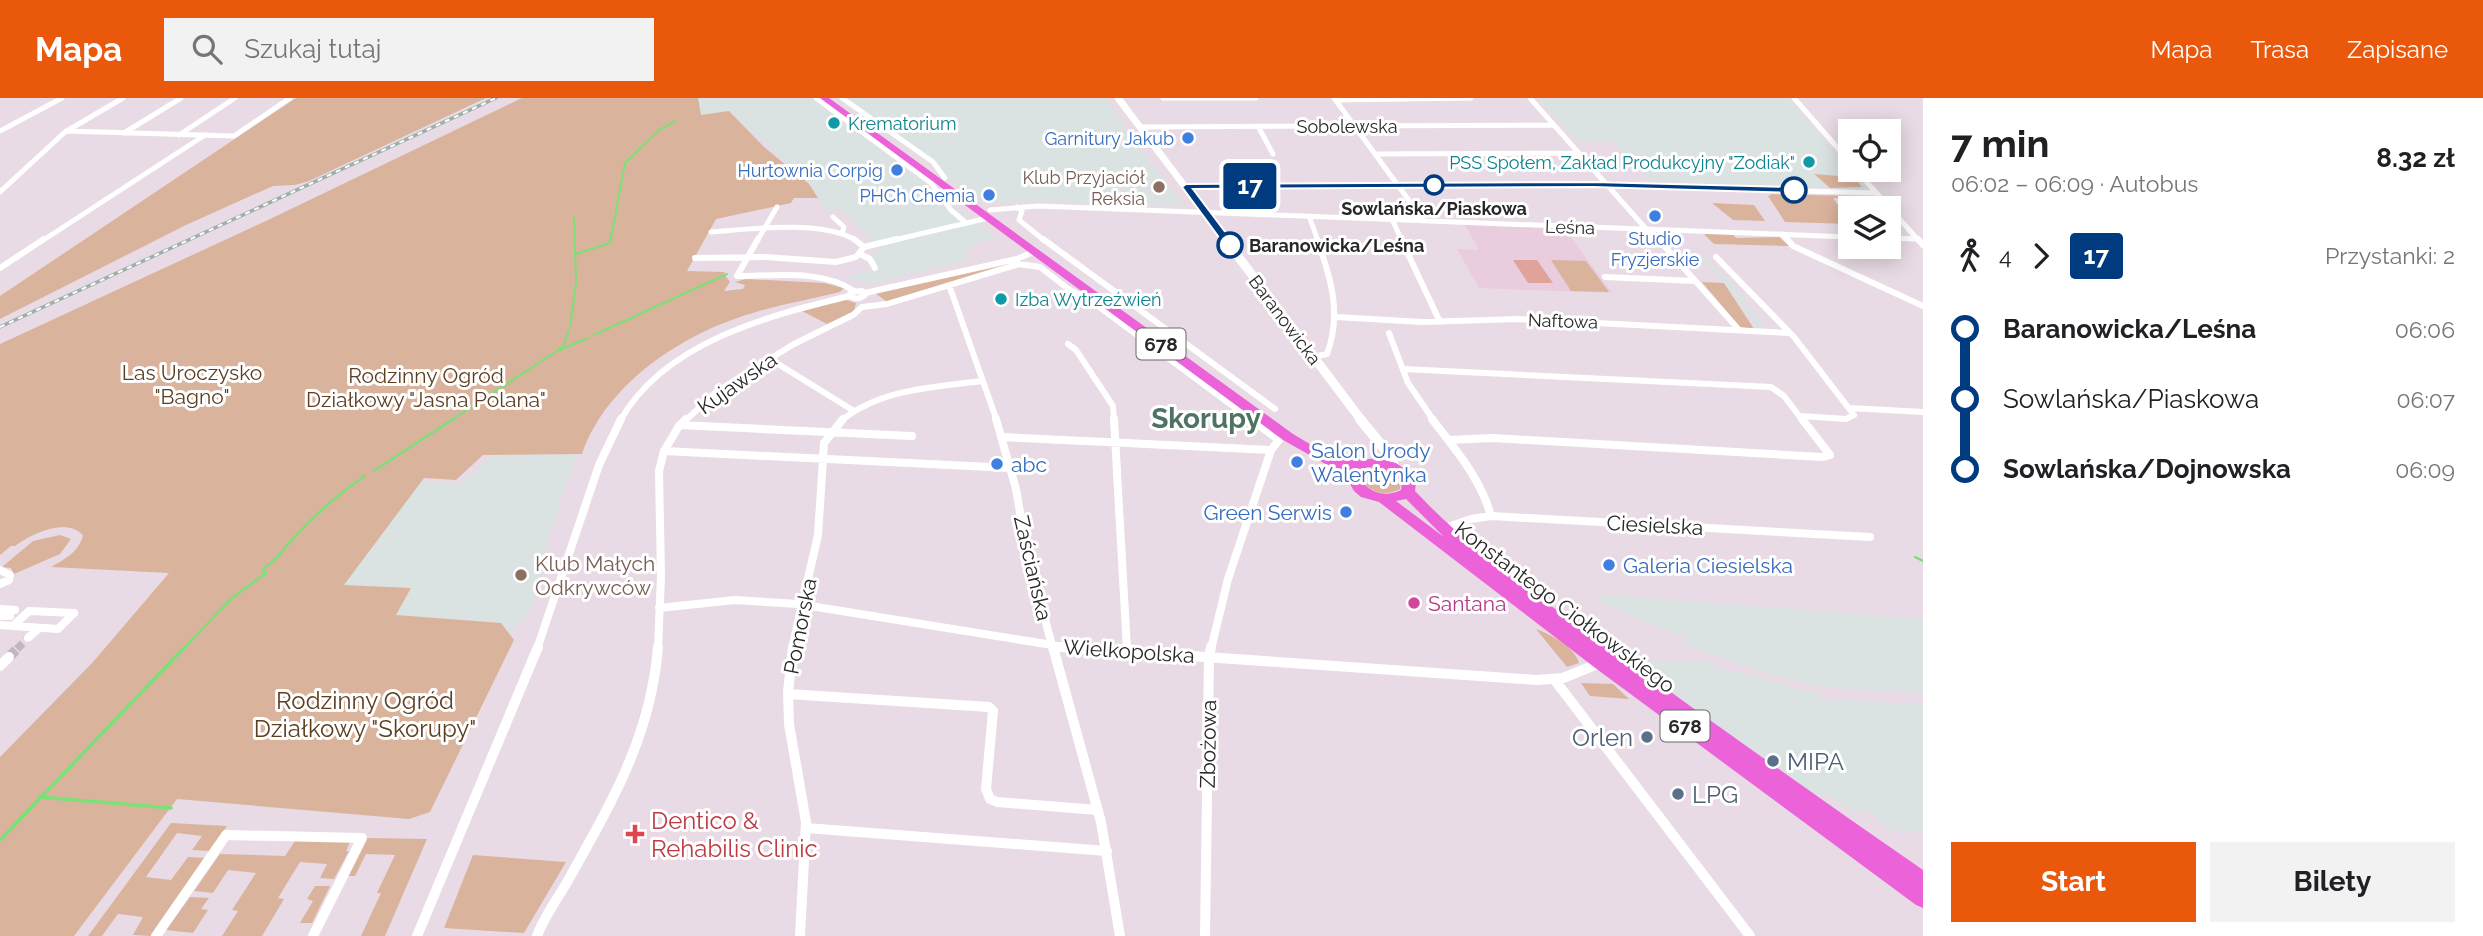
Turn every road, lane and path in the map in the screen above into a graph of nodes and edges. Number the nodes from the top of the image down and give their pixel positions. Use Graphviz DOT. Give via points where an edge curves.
graph roads {
  1 [pos="62,98"];
  2 [pos="123,98"];
  3 [pos="181,98"];
  4 [pos="235,98"];
  5 [pos="290,98"];
  6 [pos="816,98"];
  7 [pos="824,98"];
  8 [pos="834,98"];
  9 [pos="842,98"];
  10 [pos="1118,98"];
  11 [pos="1163,98"];
  12 [pos="1256,98"];
  13 [pos="1471,98"];
  14 [pos="1531,98"];
  15 [pos="1794,98"];
  16 [pos="1334,99"];
  17 [pos="1368,99"];
  18 [pos="1554,125"];
  19 [pos="1258,126"];
  20 [pos="1355,126"];
  21 [pos="1139,127"];
  22 [pos="0,131"];
  23 [pos="66,131"];
  24 [pos="124,133"];
  25 [pos="179,135"];
  26 [pos="205,135"];
  27 [pos="1838,148"];
  28 [pos="1273,153"];
  29 [pos="1578,153"];
  30 [pos="1375,154"];
  31 [pos="945,178"];
  32 [pos="1867,182"];
  33 [pos="1398,185"];
  34 [pos="1606,185"];
  35 [pos="1186,187"];
  36 [pos="0,192"];
  37 [pos="1876,192"];
  38 [pos="777,207"];
  39 [pos="1017,207"];
  40 [pos="1206,212"];
  41 [pos="995,214"];
  42 [pos="1308,216"];
  43 [pos="833,217"];
  44 [pos="1392,219"];
  45 [pos="1424,221"];
  46 [pos="965,222"];
  47 [pos="767,227"];
  48 [pos="1648,230"];
  49 [pos="711,232"];
  50 [pos="842,234"];
  51 [pos="1782,234"];
  52 [pos="1838,236"];
  53 [pos="1901,238"];
  54 [pos="1918,239"];
  55 [pos="1923,245"];
  56 [pos="864,247"];
  57 [pos="860,254"];
  58 [pos="1036,255"];
  59 [pos="749,257"];
  60 [pos="1716,257"];
  61 [pos="695,258"];
  62 [pos="0,268"];
  63 [pos="875,268"];
  64 [pos="1605,277"];
  65 [pos="1695,281"];
  66 [pos="949,285"];
  67 [pos="865,293"];
  68 [pos="851,294"];
  69 [pos="861,303"];
  70 [pos="1923,306"];
  71 [pos="1336,317"];
  72 [pos="1440,322"];
  73 [pos="1739,330"];
  74 [pos="1389,333"];
  75 [pos="1790,333"];
  76 [pos="1068,345"];
  77 [pos="1313,356"];
  78 [pos="770,359"];
  79 [pos="1403,369"];
  80 [pos="982,381"];
  81 [pos="1275,408"];
  82 [pos="1849,408"];
  83 [pos="854,411"];
  84 [pos="1923,412"];
  85 [pos="1800,416"];
  86 [pos="680,425"];
  87 [pos="830,431"];
  88 [pos="912,436"];
  89 [pos="1002,437"];
  90 [pos="1450,440"];
  91 [pos="1377,441"];
  92 [pos="1117,443"];
  93 [pos="1271,450"];
  94 [pos="664,451"];
  95 [pos="822,459"];
  96 [pos="1377,462"];
  97 [pos="1394,467"];
  98 [pos="1010,468"];
  99 [pos="1355,469"];
  100 [pos="1408,492"];
  101 [pos="1384,499"];
  102 [pos="1491,516"];
  103 [pos="1442,529"];
  104 [pos="1870,537"];
  105 [pos="0,570"];
  106 [pos="0,584"];
  107 [pos="802,605"];
  108 [pos="659,608"];
  109 [pos="0,609"];
  110 [pos="9,617"];
  111 [pos="0,625"];
  112 [pos="39,628"];
  113 [pos="28,638"];
  114 [pos="1052,645"];
  115 [pos="1127,652"];
  116 [pos="9,657"];
  117 [pos="1209,657"];
  118 [pos="1600,663"];
  119 [pos="0,666"];
  120 [pos="1554,679"];
  121 [pos="788,694"];
  122 [pos="1098,810"];
  123 [pos="806,828"];
  124 [pos="1107,851"];
  125 [pos="1923,881"];
  126 [pos="1923,899"];
  127 [pos="156,936"];
  128 [pos="313,936"];
  129 [pos="417,936"];
  130 [pos="537,936"];
  131 [pos="800,936"];
  132 [pos="1120,936"];
  133 [pos="1205,936"];
  134 [pos="1750,936"];
  1 -- 22 [label="street"];
  2 -- 23 [label="street"];
  3 -- 24 [label="street"];
  4 -- 25 [label="street"];
  5 -- 26 [label="street" via="234,136"];
  6 -- 46 [label="street" via="931,183"];
  7 -- 41 [label="highway, 678"];
  8 -- 31 [label="highway, 678"];
  9 -- 31 [label="street" via="931,160"];
  10 -- 21 [label="street, Baranowicka"];
  11 -- 12 [label="street"];
  13 -- 17 [label="street"];
  14 -- 18 [label="street"];
  15 -- 27 [label="street"];
  16 -- 17 [label="street"];
  16 -- 20 [label="street"];
  18 -- 20 [label="street, Sobolewska"];
  18 -- 29 [label="street"];
  19 -- 20 [label="street, Sobolewska"];
  19 -- 21 [label="street, Sobolewska"];
  19 -- 28 [label="street"];
  20 -- 30 [label="street"];
  21 -- 35 [label="street, Baranowicka"];
  23 -- 24 [label="street"];
  23 -- 36 [label="street"];
  24 -- 25 [label="street"];
  25 -- 26 [label="street"];
  26 -- 62 [label="street"];
  29 -- 30 [label="street"];
  29 -- 34 [label="street"];
  30 -- 33 [label="street"];
  31 -- 41 [label="highway, 678"];
  32 -- 37 [label="street"];
  33 -- 34 [label="street"];
  33 -- 35 [label="street"];
  33 -- 45 [label="street"];
  34 -- 37 [label="street"];
  34 -- 48 [label="street"];
  35 -- 40 [label="street, Baranowicka"];
  37 -- 54 [label="street"];
  38 -- 47 [label="street"];
  39 -- 40 [label="street, Leśna"];
  39 -- 41 [label="street, Leśna"];
  39 -- 81 [label="street" via="1023,225"];
  40 -- 42 [label="street, Leśna"];
  40 -- 77 [label="street, Baranowicka"];
  41 -- 46 [label="street, Leśna"];
  41 -- 58 [label="highway, 678"];
  42 -- 44 [label="street, Leśna"];
  42 -- 71 [label="street" via="1331,284"];
  43 -- 50 [label="street" via="844,227"];
  44 -- 45 [label="street, Leśna"];
  44 -- 72 [label="street"];
  45 -- 48 [label="street, Leśna"];
  46 -- 56 [label="street, Leśna"];
  47 -- 49 [label="street"];
  47 -- 50 [label="street"];
  47 -- 59 [label="street"];
  48 -- 51 [label="street, Leśna"];
  48 -- 65 [label="street"];
  50 -- 56 [label="street" via="854,237"];
  51 -- 52 [label="street, Leśna"];
  51 -- 70 [label="street" via="1800,249"];
  53 -- 54 [label="street"];
  54 -- 55 [label="street"];
  56 -- 57 [label="street"];
  57 -- 59 [label="street" via="832,262"];
  57 -- 63 [label="street"];
  58 -- 66 [label="street, Kujawska"];
  58 -- 67 [label="street"];
  58 -- 93 [label="street, Zbożowa" via="1040,267 1067,288 1094,303 1279,440"];
  58 -- 99 [label="highway, 678"];
  59 -- 61 [label="street"];
  59 -- 68 [label="street" via="737,276 836,281 845,284"];
  60 -- 75 [label="street"];
  64 -- 65 [label="street"];
  65 -- 73 [label="street"];
  66 -- 69 [label="street, Kujawska" via="887,304"];
  66 -- 80 [label="street, Zaściańska"];
  67 -- 68 [label="street"];
  67 -- 69 [label="street"];
  68 -- 69 [label="street"];
  68 -- 129 [label="street" via="731,332 687,356 622,415 606,447 548,621"];
  69 -- 78 [label="street, Kujawska" via="853,315"];
  71 -- 72 [label="street, Naftowa"];
  71 -- 77 [label="street" via="1337,332 1327,354"];
  72 -- 73 [label="street, Naftowa" via="1518,318"];
  73 -- 75 [label="street, Naftowa"];
  74 -- 79 [label="street"];
  75 -- 82 [label="street"];
  76 -- 92 [label="street" via="1113,406"];
  77 -- 91 [label="street, Baranowicka"];
  78 -- 83 [label="street"];
  78 -- 86 [label="street, Kujawska" via="716,392"];
  79 -- 85 [label="street" via="1767,387 1779,391"];
  79 -- 90 [label="street" via="1415,396"];
  80 -- 83 [label="street" via="903,391"];
  80 -- 89 [label="street, Zaściańska"];
  82 -- 84 [label="street"];
  82 -- 85 [label="street" via="1853,417"];
  83 -- 87 [label="street"];
  85 -- 90 [label="street" via="1829,452 1826,457 1492,438"];
  86 -- 87 [label="street"];
  86 -- 94 [label="street, Kujawska"];
  87 -- 88 [label="street"];
  87 -- 95 [label="street, Pomorska"];
  89 -- 92 [label="street"];
  89 -- 98 [label="street, Zaściańska"];
  90 -- 102 [label="street"];
  91 -- 96 [label="street"];
  91 -- 97 [label="street, Baranowicka" via="1392,457"];
  92 -- 93 [label="street"];
  92 -- 115 [label="street"];
  93 -- 117 [label="street, Zbożowa" via="1228,579"];
  94 -- 95 [label="street"];
  94 -- 108 [label="street, Kujawska" via="659,471"];
  95 -- 98 [label="street"];
  95 -- 107 [label="street, Pomorska" via="818,535"];
  96 -- 97 [label="highway"];
  96 -- 99 [label="highway"];
  97 -- 100 [label="highway, 678" via="1409,482"];
  98 -- 114 [label="street, Zaściańska"];
  99 -- 101 [label="highway, 678" via="1351,479 1358,488"];
  100 -- 101 [label="highway"];
  100 -- 103 [label="highway, Konstantego Ciołkowskiego / 678"];
  101 -- 118 [label="highway, Konstantego Ciołkowskiego / 678"];
  102 -- 103 [label="street, Ciesielska"];
  102 -- 104 [label="street, Ciesielska"];
  103 -- 125 [label="highway, Konstantego Ciołkowskiego / 678" via="1618,663"];
  105 -- 106 [label="street" via="10,575"];
  107 -- 108 [label="street, Wielkopolska" via="734,600"];
  107 -- 114 [label="street, Wielkopolska"];
  107 -- 121 [label="street, Pomorska"];
  108 -- 130 [label="street, Kujawska" via="651,696 641,736 614,797"];
  109 -- 110 [label="street"];
  110 -- 111 [label="street"];
  110 -- 112 [label="street"];
  110 -- 112 [label="street" via="29,611 74,612 58,629"];
  112 -- 113 [label="street"];
  114 -- 115 [label="street, Wielkopolska"];
  114 -- 122 [label="street, Zaściańska"];
  115 -- 117 [label="street, Wielkopolska"];
  116 -- 119 [label="street"];
  117 -- 120 [label="street, Wielkopolska"];
  117 -- 133 [label="street, Zbożowa"];
  118 -- 120 [label="street, Wielkopolska"];
  118 -- 126 [label="highway, Konstantego Ciołkowskiego / 678"];
  120 -- 134 [label="street"];
  121 -- 122 [label="street" via="989,707 993,711 986,789 990,799"];
  121 -- 123 [label="street, Pomorska"];
  122 -- 124 [label="street, Zaściańska"];
  123 -- 124 [label="street"];
  123 -- 131 [label="street, Pomorska"];
  124 -- 132 [label="street, Zaściańska"];
  127 -- 128 [label="street" via="226,835 362,838"];
}
